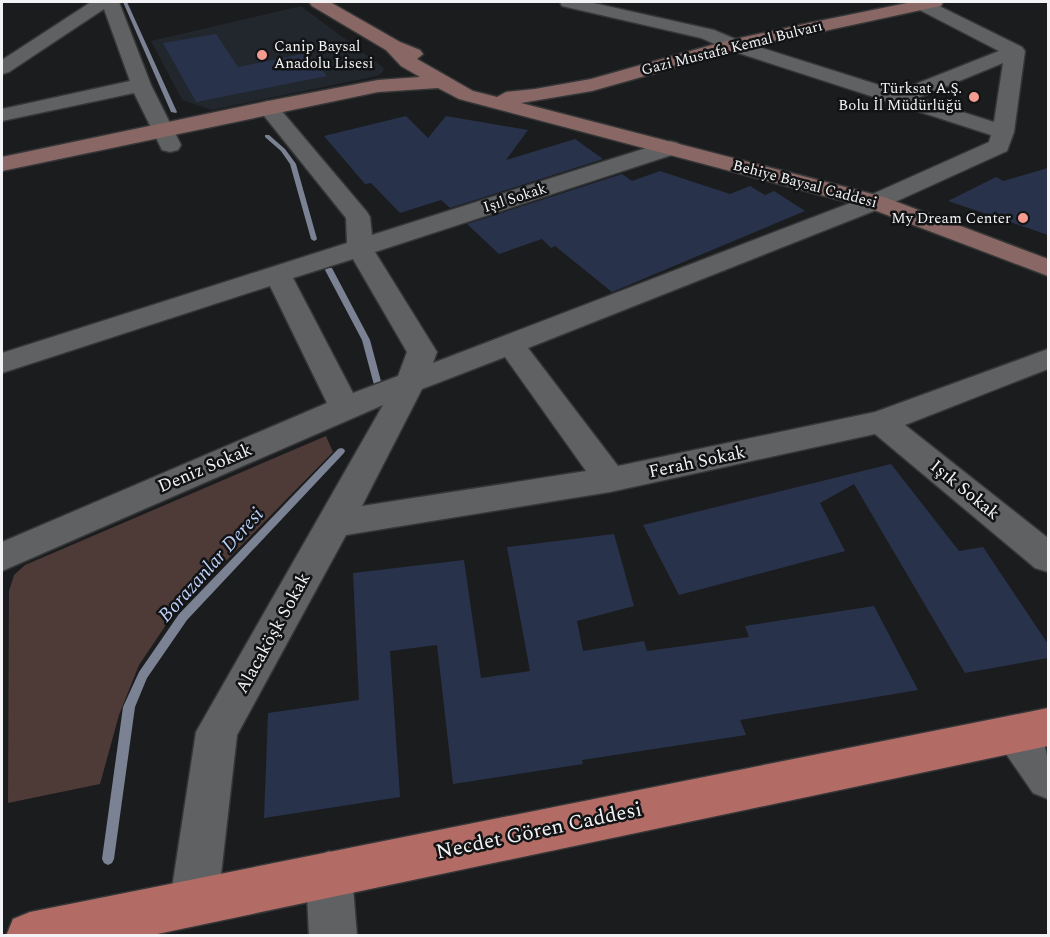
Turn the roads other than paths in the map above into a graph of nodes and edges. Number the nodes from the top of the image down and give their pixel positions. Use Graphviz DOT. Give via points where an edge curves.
graph roads {
  1 [pos="102,2"];
  2 [pos="110,2"];
  3 [pos="318,2"];
  4 [pos="568,2"];
  5 [pos="856,2"];
  6 [pos="926,2"];
  7 [pos="707,34"];
  8 [pos="663,45"];
  9 [pos="733,45"];
  10 [pos="393,46"];
  11 [pos="1016,51"];
  12 [pos="408,62"];
  13 [pos="2,68"];
  14 [pos="438,81"];
  15 [pos="483,84"];
  16 [pos="141,85"];
  17 [pos="378,86"];
  18 [pos="532,87"];
  19 [pos="575,89"];
  20 [pos="897,99"];
  21 [pos="275,114"];
  22 [pos="2,115"];
  23 [pos="583,121"];
  24 [pos="1003,132"];
  25 [pos="166,137"];
  26 [pos="670,148"];
  27 [pos="2,164"];
  28 [pos="2,183"];
  29 [pos="875,202"];
  30 [pos="360,248"];
  31 [pos="1048,268"];
  32 [pos="278,274"];
  33 [pos="511,345"];
  34 [pos="1048,358"];
  35 [pos="2,363"];
  36 [pos="410,384"];
  37 [pos="345,408"];
  38 [pos="881,422"];
  39 [pos="610,480"];
  40 [pos="335,523"];
  41 [pos="2,557"];
  42 [pos="1048,558"];
  43 [pos="1033,730"];
  44 [pos="1048,777"];
  45 [pos="329,874"];
  46 [pos="194,901"];
  47 [pos="30,936"];
  48 [pos="333,936"];
  1 -- 13 [label="street"];
  2 -- 16 [label="street"];
  3 -- 10 [label="main road"];
  4 -- 7 [label="street"];
  5 -- 7 [label="main road, Gazi Mustafa Kemal Bulvarı"];
  6 -- 9 [label="main road, Gazi Mustafa Kemal Bulvarı"];
  6 -- 11 [label="street"];
  7 -- 8 [label="main road, Gazi Mustafa Kemal Bulvarı"];
  7 -- 9 [label="street"];
  9 -- 19 [label="main road, Gazi Mustafa Kemal Bulvarı"];
  9 -- 20 [label="street"];
  10 -- 12 [label="main road"];
  10 -- 15 [label="main road"];
  11 -- 20 [label="street"];
  11 -- 24 [label="street"];
  12 -- 14 [label="main road"];
  12 -- 17 [label="main road" via="404,73"];
  14 -- 15 [label="main road"];
  14 -- 17 [label="main road"];
  15 -- 18 [label="main road, Gazi Mustafa Kemal Bulvarı"];
  15 -- 21 [label="main road, Gazi Mustafa Kemal Bulvarı"];
  15 -- 23 [label="main road"];
  16 -- 22 [label="street"];
  16 -- 25 [label="street"];
  17 -- 21 [label="main road"];
  18 -- 19 [label="main road, Gazi Mustafa Kemal Bulvarı"];
  18 -- 23 [label="main road"];
  19 -- 23 [label="main road" via="572,104"];
  20 -- 24 [label="street"];
  21 -- 25 [label="main road"];
  21 -- 30 [label="street" via="358,217"];
  23 -- 26 [label="main road, Behiye Baysal Caddesi"];
  24 -- 29 [label="street, Deniz Sokak" via="999,147"];
  25 -- 27 [label="main road"];
  25 -- 28 [label="main road"];
  26 -- 29 [label="main road, Behiye Baysal Caddesi"];
  26 -- 30 [label="street, Işıl Sokak"];
  29 -- 31 [label="main road, Behiye Baysal Caddesi"];
  29 -- 33 [label="street, Deniz Sokak"];
  30 -- 32 [label="street, Işıl Sokak"];
  30 -- 36 [label="street, Alacaköşk Sokak" via="422,352"];
  32 -- 35 [label="street, Işıl Sokak"];
  32 -- 37 [label="street"];
  33 -- 36 [label="street, Deniz Sokak"];
  33 -- 39 [label="street"];
  34 -- 38 [label="street, Ferah Sokak"];
  36 -- 37 [label="street, Deniz Sokak"];
  36 -- 40 [label="street, Alacaköşk Sokak"];
  37 -- 41 [label="street, Deniz Sokak"];
  38 -- 39 [label="street, Ferah Sokak"];
  38 -- 42 [label="street, Işık Sokak"];
  39 -- 40 [label="street, Ferah Sokak"];
  40 -- 46 [label="street, Alacaköşk Sokak" via="217,732"];
  43 -- 44 [label="street"];
  43 -- 45 [label="main road, Necdet Gören Caddesi"];
  45 -- 46 [label="main road, Necdet Gören Caddesi"];
  45 -- 48 [label="street"];
  46 -- 47 [label="main road, Necdet Gören Caddesi"];
}
